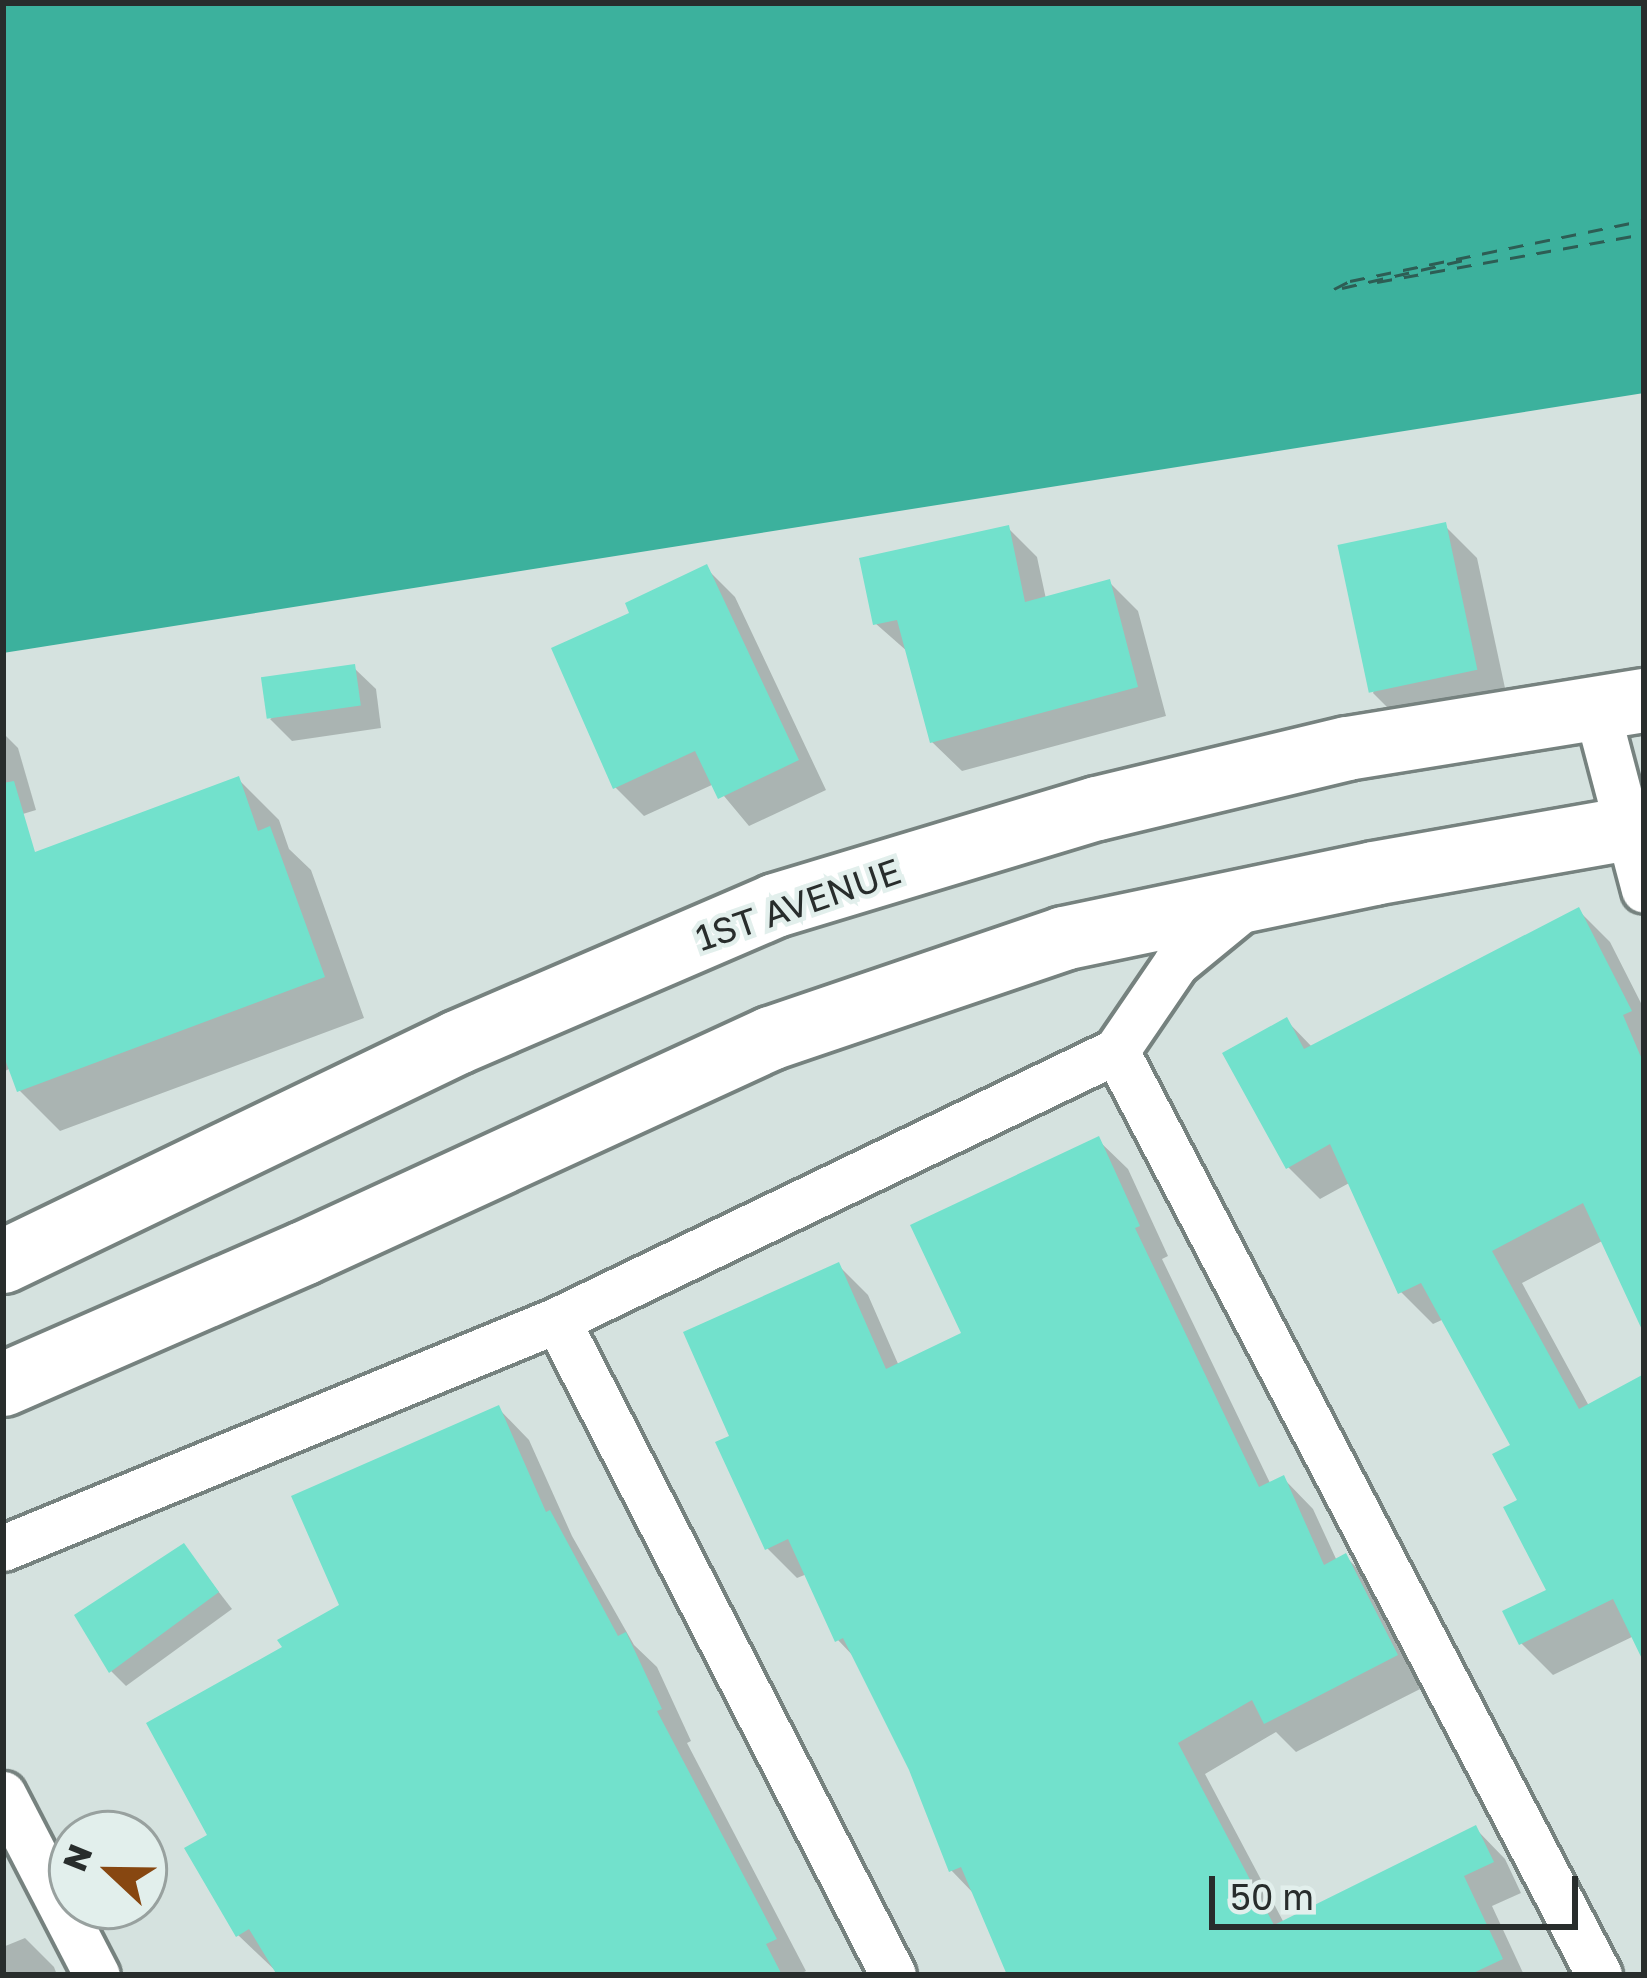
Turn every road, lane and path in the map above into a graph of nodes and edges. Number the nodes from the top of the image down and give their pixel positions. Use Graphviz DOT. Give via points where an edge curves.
graph roads {
  1 [pos="1620,702"];
  2 [pos="1634,825"];
  3 [pos="1644,890"];
  4 [pos="1251,901"];
  5 [pos="1116,1051"];
  6 [pos="3,1261"];
  7 [pos="557,1320"];
  8 [pos="3,1384"];
  9 [pos="3,1548"];
  10 [pos="3,1794"];
  11 [pos="97,1975"];
  12 [pos="893,1975"];
  13 [pos="1600,1975"];
  1 -- 2 [label="street"];
  1 -- 6 [label="main road, 1ST AVENUE" via="1347,748 1096,808 776,905 458,1042"];
  2 -- 3 [label="street"];
  2 -- 4 [label="main road"];
  4 -- 5 [label="street" via="1176,962"];
  4 -- 8 [label="main road" via="1063,938 770,1037"];
  5 -- 7 [label="street"];
  5 -- 13 [label="street"];
  7 -- 9 [label="street"];
  7 -- 12 [label="street"];
  10 -- 11 [label="street"];
}
